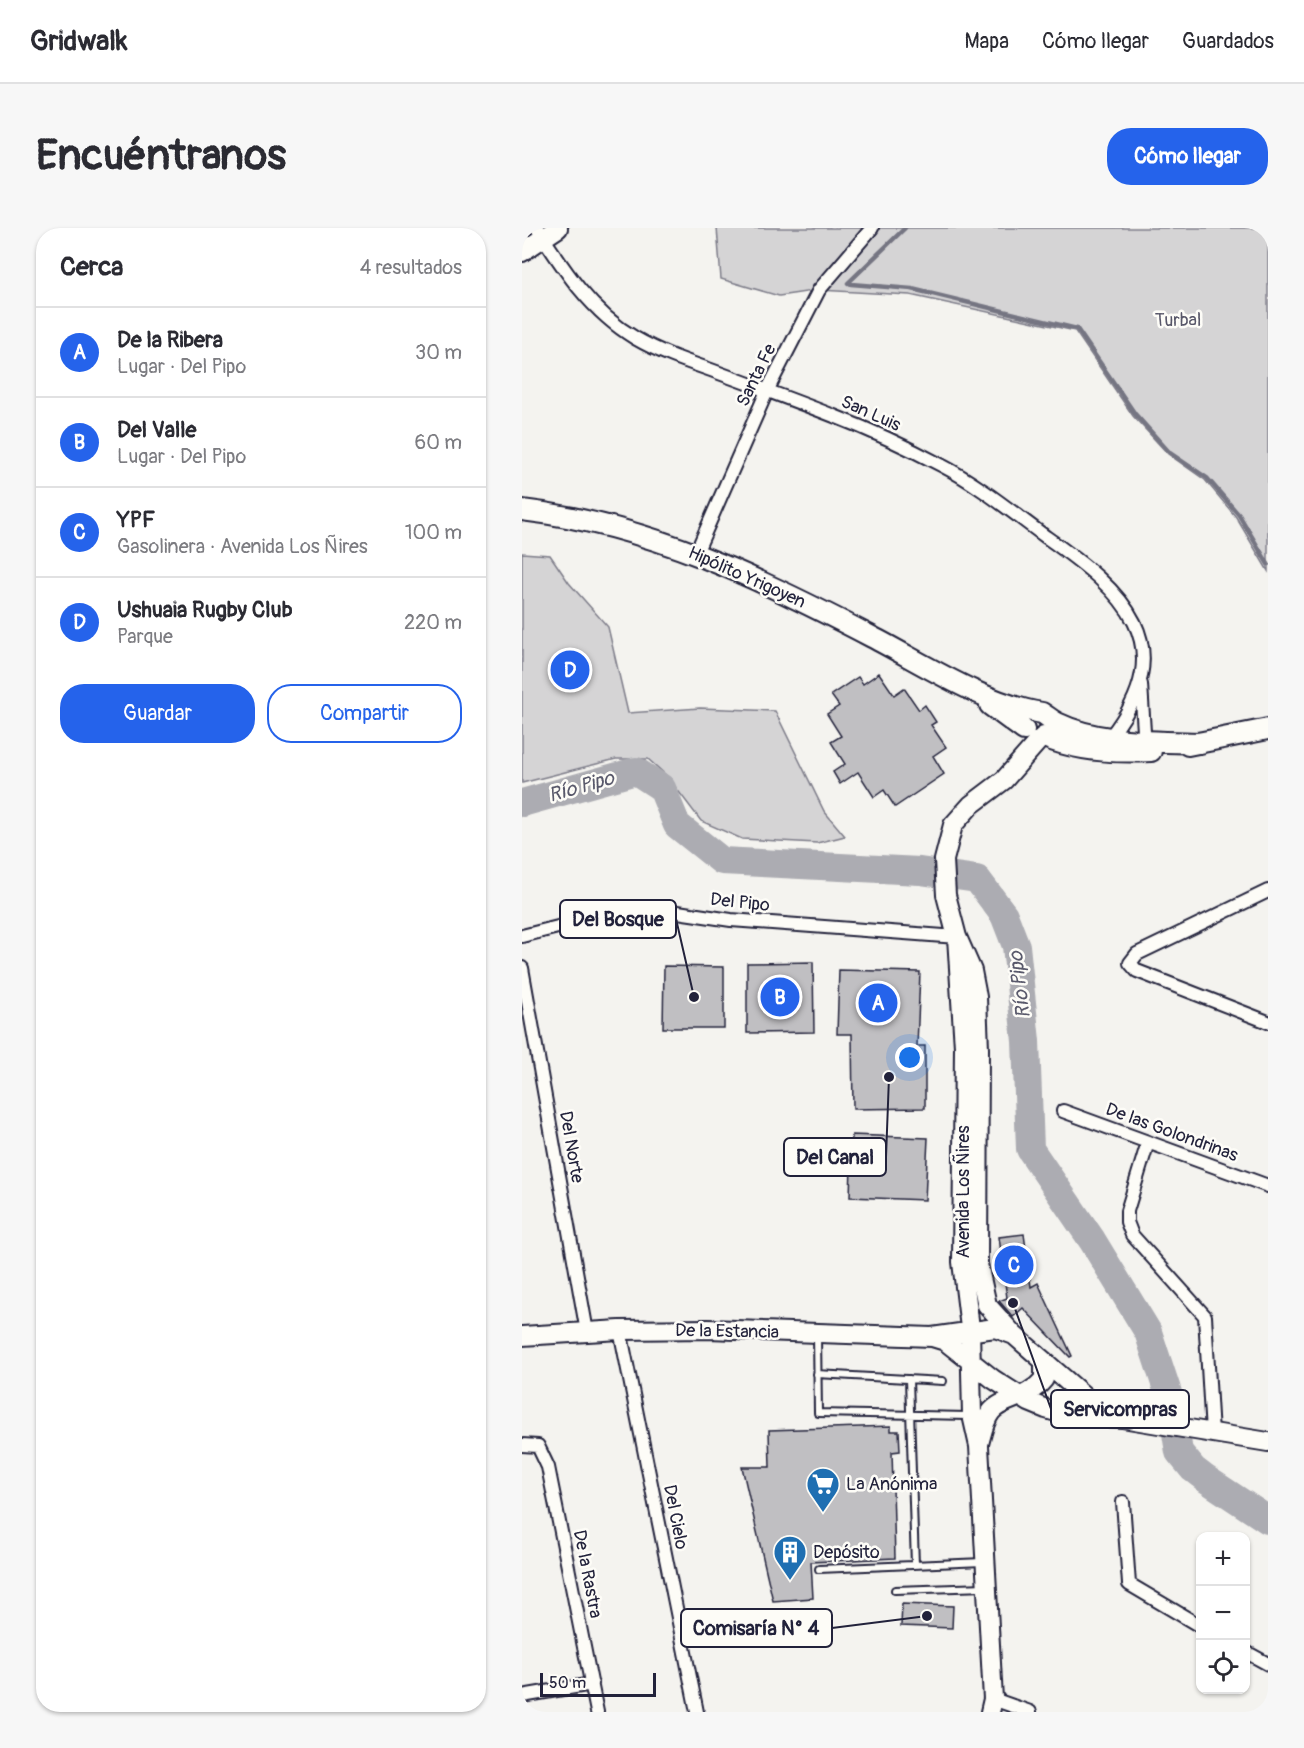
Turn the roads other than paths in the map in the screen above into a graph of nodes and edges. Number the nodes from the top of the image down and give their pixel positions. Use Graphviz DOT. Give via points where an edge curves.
graph roads {
  1 [pos="872,228"];
  2 [pos="546,231"];
  3 [pos="522,252"];
  4 [pos="767,391"];
  5 [pos="522,510"];
  6 [pos="696,552"];
  7 [pos="1140,680"];
  8 [pos="1036,728"];
  9 [pos="1268,729"];
  10 [pos="1110,737"];
  11 [pos="1145,745"];
  12 [pos="1268,891"];
  13 [pos="522,936"];
  14 [pos="957,937"];
  15 [pos="522,968"];
  16 [pos="1268,1022"];
  17 [pos="1063,1111"];
  18 [pos="1148,1142"];
  19 [pos="1268,1186"];
  20 [pos="970,1205"];
  21 [pos="620,1330"];
  22 [pos="587,1332"];
  23 [pos="970,1332"];
  24 [pos="817,1333"];
  25 [pos="1014,1335"];
  26 [pos="522,1336"];
  27 [pos="932,1337"];
  28 [pos="1044,1361"];
  29 [pos="970,1362"];
  30 [pos="818,1374"];
  31 [pos="909,1379"];
  32 [pos="943,1381"];
  33 [pos="1021,1398"];
  34 [pos="910,1415"];
  35 [pos="972,1415"];
  36 [pos="1122,1418"];
  37 [pos="1212,1433"];
  38 [pos="1268,1442"];
  39 [pos="522,1445"];
  40 [pos="979,1446"];
  41 [pos="1123,1502"];
  42 [pos="985,1562"];
  43 [pos="915,1565"];
  44 [pos="819,1569"];
  45 [pos="986,1587"];
  46 [pos="895,1590"];
  47 [pos="1196,1624"];
  48 [pos="1250,1655"];
  49 [pos="1268,1664"];
  50 [pos="592,1684"];
  51 [pos="522,1696"];
  52 [pos="991,1705"];
  53 [pos="597,1712"];
  54 [pos="697,1712"];
  55 [pos="1030,1712"];
  1 -- 4 [label="street, Santa Fe" via="819,290"];
  2 -- 3 [label="street"];
  2 -- 4 [label="street, San Luis" via="567,274 590,302 635,338 664,353"];
  4 -- 6 [label="street, Santa Fe"];
  4 -- 7 [label="street, San Luis" via="835,416 942,465 1082,563 1136,623 1144,649"];
  5 -- 6 [label="main road, Hipólito Yrigoyen" via="599,523"];
  6 -- 8 [label="main road, Hipólito Yrigoyen" via="1005,704"];
  7 -- 10 [label="street, San Luis" via="1133,702"];
  7 -- 11 [label="street, San Luis"];
  8 -- 10 [label="main road, Hipólito Yrigoyen"];
  8 -- 11 [label="main road, Hipólito Yrigoyen" via="1070,745 1116,752"];
  8 -- 14 [label="street, Avenida Los Ñires" via="1010,773 953,825 944,877"];
  9 -- 11 [label="main road, Hipólito Yrigoyen" via="1201,743"];
  10 -- 11 [label="main road, Hipólito Yrigoyen"];
  12 -- 16 [label="street" via="1137,954 1130,963 1137,971"];
  13 -- 14 [label="street, Del Pipo" via="630,909 651,908 731,920"];
  14 -- 20 [label="street, Avenida Los Ñires" via="972,971 977,997 979,1049"];
  15 -- 22 [label="street, Del Norte"];
  17 -- 18 [label="street, De las Golondrinas"];
  18 -- 19 [label="street, De las Golondrinas"];
  18 -- 37 [label="street" via="1127,1210 1127,1222 1132,1235 1204,1316"];
  20 -- 23 [label="street, Avenida Los Ñires" via="962,1262"];
  20 -- 25 [label="street, Avenida Los Ñires" via="985,1299"];
  21 -- 22 [label="street, De la Estancia"];
  21 -- 24 [label="street, De la Estancia"];
  21 -- 54 [label="street, Del Cielo"];
  22 -- 26 [label="street, De la Estancia"];
  23 -- 25 [label="street, De la Estancia" via="995,1328"];
  23 -- 27 [label="street, De la Estancia"];
  23 -- 29 [label="street, Avenida Los Ñires"];
  24 -- 27 [label="street, De la Estancia"];
  24 -- 30 [label="lane"];
  25 -- 28 [label="street, De la Estancia"];
  27 -- 29 [label="street, De la Estancia" via="945,1341"];
  28 -- 33 [label="street, Avenida Los Ñires" via="1044,1379"];
  28 -- 36 [label="street, De la Estancia" via="1091,1402"];
  29 -- 33 [label="street, De la Estancia"];
  29 -- 35 [label="street, Avenida Los Ñires"];
  30 -- 31 [label="lane"];
  30 -- 34 [label="lane" via="818,1413"];
  31 -- 32 [label="lane"];
  31 -- 34 [label="lane"];
  33 -- 36 [label="street, De la Estancia" via="1067,1415"];
  33 -- 40 [label="street, Avenida Los Ñires" via="992,1412"];
  34 -- 35 [label="lane"];
  34 -- 43 [label="lane"];
  35 -- 40 [label="street, Avenida Los Ñires"];
  36 -- 37 [label="street, De la Estancia"];
  37 -- 38 [label="street, De la Estancia"];
  39 -- 50 [label="street, De la Rastra" via="538,1446 548,1467"];
  40 -- 42 [label="street, Avenida Los Ñires"];
  41 -- 47 [label="street" via="1129,1584"];
  42 -- 43 [label="lane"];
  42 -- 45 [label="street, Avenida Los Ñires"];
  43 -- 44 [label="lane"];
  45 -- 46 [label="lane"];
  45 -- 52 [label="street, Avenida Los Ñires"];
  48 -- 49 [label="street"];
  50 -- 51 [label="street"];
  50 -- 53 [label="street, De la Rastra"];
  52 -- 55 [label="street"];
}
